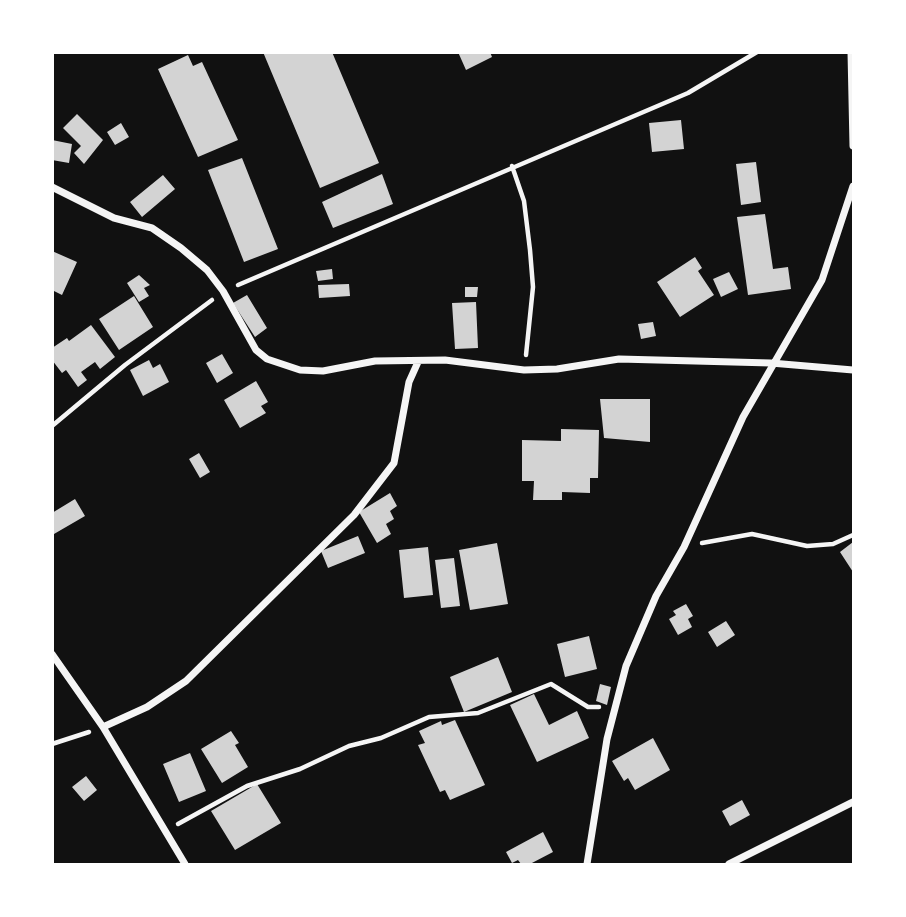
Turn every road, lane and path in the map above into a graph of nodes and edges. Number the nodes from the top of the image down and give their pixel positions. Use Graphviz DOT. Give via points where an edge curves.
graph roads {
  1 [pos="757,52"];
  2 [pos="851,52"];
  3 [pos="853,146"];
  4 [pos="512,166"];
  5 [pos="853,186"];
  6 [pos="52,187"];
  7 [pos="223,291"];
  8 [pos="418,362"];
  9 [pos="771,363"];
  10 [pos="524,370"];
  11 [pos="853,370"];
  12 [pos="52,426"];
  13 [pos="853,535"];
  14 [pos="684,547"];
  15 [pos="52,654"];
  16 [pos="614,706"];
  17 [pos="103,727"];
  18 [pos="52,744"];
  19 [pos="853,802"];
  20 [pos="165,831"];
  21 [pos="185,864"];
  22 [pos="587,864"];
  23 [pos="729,864"];
  1 -- 4 [label="path" via="688,93"];
  2 -- 3 [label="street"];
  4 -- 7 [label="path"];
  4 -- 10 [label="path" via="524,201 533,288"];
  5 -- 9 [label="street" via="822,280"];
  6 -- 7 [label="street" via="114,218 152,228 207,270"];
  7 -- 8 [label="street" via="256,350 280,365 323,371 375,361"];
  7 -- 12 [label="path"];
  8 -- 10 [label="street" via="445,360"];
  8 -- 17 [label="street" via="409,382 394,463 354,515 186,681 147,707"];
  9 -- 10 [label="street" via="618,359"];
  9 -- 11 [label="street"];
  9 -- 14 [label="street"];
  13 -- 14 [label="path" via="833,544 807,546 739,534"];
  14 -- 16 [label="street" via="656,596"];
  15 -- 17 [label="street"];
  16 -- 20 [label="path" via="588,707 551,684 478,713 429,718 349,746 300,769 247,786"];
  16 -- 22 [label="street"];
  17 -- 18 [label="path"];
  17 -- 20 [label="street"];
  19 -- 23 [label="street"];
  20 -- 21 [label="street"];
}
